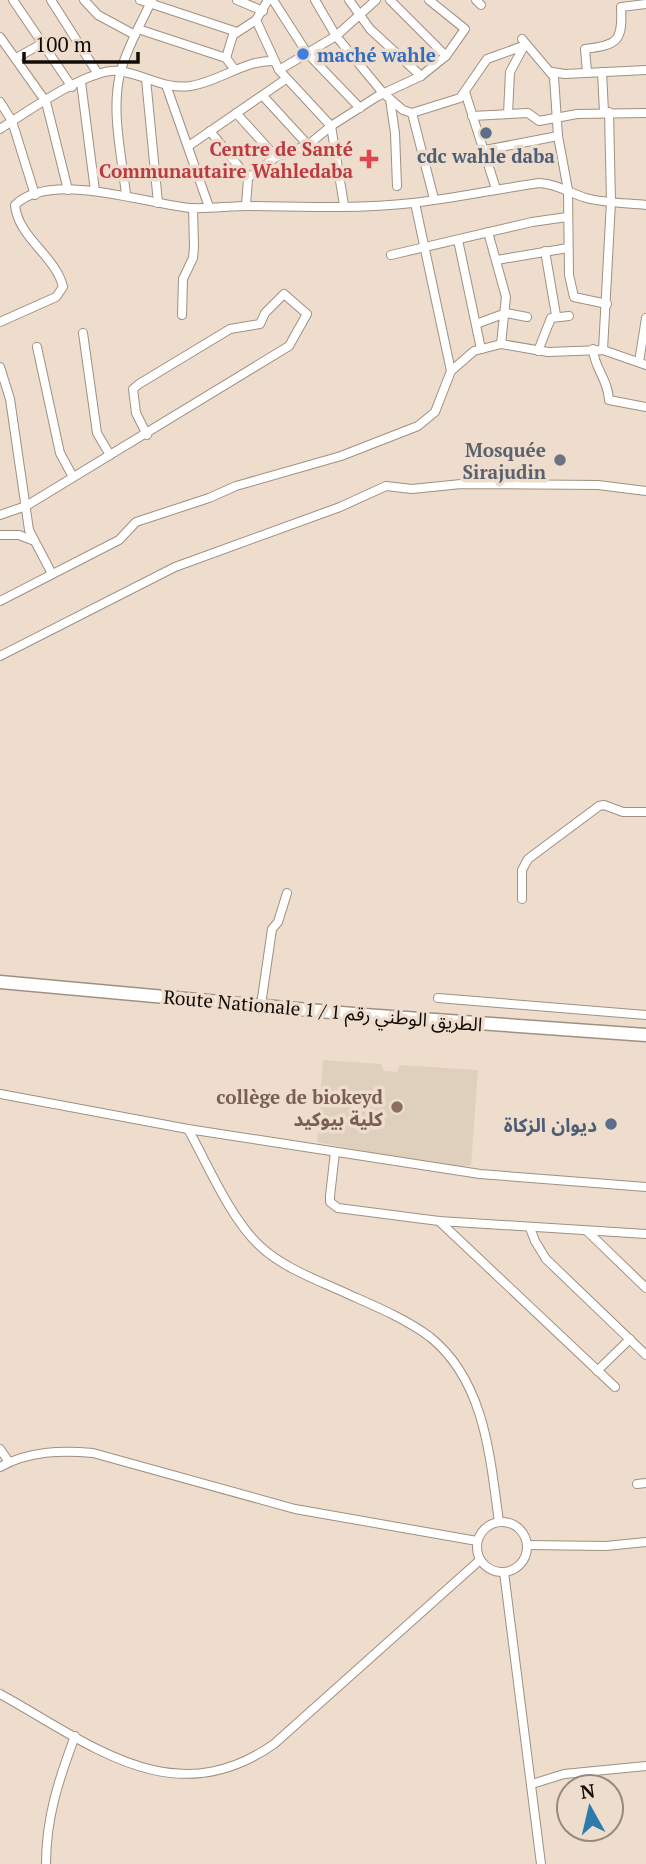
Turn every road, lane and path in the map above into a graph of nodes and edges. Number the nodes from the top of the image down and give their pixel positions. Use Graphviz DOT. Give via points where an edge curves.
graph roads {
  1 [pos="13,0"];
  2 [pos="51,0"];
  3 [pos="84,0"];
  4 [pos="140,0"];
  5 [pos="237,0"];
  6 [pos="271,0"];
  7 [pos="315,0"];
  8 [pos="349,0"];
  9 [pos="376,0"];
  10 [pos="390,0"];
  11 [pos="429,0"];
  12 [pos="151,2"];
  13 [pos="646,4"];
  14 [pos="263,11"];
  15 [pos="361,15"];
  16 [pos="256,20"];
  17 [pos="137,32"];
  18 [pos="237,32"];
  19 [pos="337,36"];
  20 [pos="0,37"];
  21 [pos="43,43"];
  22 [pos="524,43"];
  23 [pos="307,54"];
  24 [pos="446,55"];
  25 [pos="16,58"];
  26 [pos="226,58"];
  27 [pos="272,61"];
  28 [pos="235,70"];
  29 [pos="279,70"];
  30 [pos="646,70"];
  31 [pos="121,71"];
  32 [pos="552,72"];
  33 [pos="587,72"];
  34 [pos="602,72"];
  35 [pos="98,74"];
  36 [pos="421,76"];
  37 [pos="146,79"];
  38 [pos="286,79"];
  39 [pos="81,82"];
  40 [pos="166,85"];
  41 [pos="72,87"];
  42 [pos="465,92"];
  43 [pos="263,96"];
  44 [pos="387,96"];
  45 [pos="0,102"];
  46 [pos="46,102"];
  47 [pos="360,108"];
  48 [pos="606,112"];
  49 [pos="236,113"];
  50 [pos="412,113"];
  51 [pos="646,113"];
  52 [pos="508,114"];
  53 [pos="472,116"];
  54 [pos="557,117"];
  55 [pos="12,121"];
  56 [pos="331,126"];
  57 [pos="0,129"];
  58 [pos="211,131"];
  59 [pos="558,136"];
  60 [pos="190,145"];
  61 [pos="308,145"];
  62 [pos="485,150"];
  63 [pos="276,157"];
  64 [pos="248,178"];
  65 [pos="397,186"];
  66 [pos="496,189"];
  67 [pos="68,190"];
  68 [pos="568,190"];
  69 [pos="95,191"];
  70 [pos="36,195"];
  71 [pos="126,195"];
  72 [pos="434,199"];
  73 [pos="415,202"];
  74 [pos="611,202"];
  75 [pos="158,203"];
  76 [pos="344,205"];
  77 [pos="646,205"];
  78 [pos="246,206"];
  79 [pos="209,207"];
  80 [pos="193,208"];
  81 [pos="567,217"];
  82 [pos="488,232"];
  83 [pos="458,240"];
  84 [pos="424,248"];
  85 [pos="568,248"];
  86 [pos="545,251"];
  87 [pos="391,255"];
  88 [pos="497,260"];
  89 [pos="607,304"];
  90 [pos="506,313"];
  91 [pos="182,315"];
  92 [pos="555,315"];
  93 [pos="569,316"];
  94 [pos="527,317"];
  95 [pos="646,318"];
  96 [pos="0,322"];
  97 [pos="476,324"];
  98 [pos="83,333"];
  99 [pos="501,344"];
  100 [pos="37,347"];
  101 [pos="481,349"];
  102 [pos="593,349"];
  103 [pos="603,350"];
  104 [pos="538,351"];
  105 [pos="643,364"];
  106 [pos="0,367"];
  107 [pos="451,371"];
  108 [pos="646,407"];
  109 [pos="147,435"];
  110 [pos="110,456"];
  111 [pos="73,477"];
  112 [pos="646,491"];
  113 [pos="26,506"];
  114 [pos="0,515"];
  115 [pos="0,535"];
  116 [pos="32,540"];
  117 [pos="51,572"];
  118 [pos="0,601"];
  119 [pos="0,656"];
  120 [pos="646,812"];
  121 [pos="287,892"];
  122 [pos="522,899"];
  123 [pos="0,982"];
  124 [pos="438,998"];
  125 [pos="261,1005"];
  126 [pos="646,1015"];
  127 [pos="646,1035"];
  128 [pos="0,1094"];
  129 [pos="188,1129"];
  130 [pos="335,1152"];
  131 [pos="646,1187"];
  132 [pos="439,1221"];
  133 [pos="530,1228"];
  134 [pos="587,1231"];
  135 [pos="646,1234"];
  136 [pos="641,1278"];
  137 [pos="646,1288"];
  138 [pos="630,1339"];
  139 [pos="646,1355"];
  140 [pos="597,1371"];
  141 [pos="615,1387"];
  142 [pos="0,1449"];
  143 [pos="9,1462"];
  144 [pos="0,1467"];
  145 [pos="499,1522"];
  146 [pos="477,1541"];
  147 [pos="646,1542"];
  148 [pos="527,1545"];
  149 [pos="480,1560"];
  150 [pos="504,1572"];
  151 [pos="0,1694"];
  152 [pos="75,1735"];
  153 [pos="646,1766"];
  154 [pos="532,1784"];
  155 [pos="46,1864"];
  156 [pos="541,1864"];
  1 -- 21 [label="street"];
  2 -- 35 [label="street"];
  3 -- 17 [label="street" via="109,23"];
  4 -- 12 [label="street"];
  5 -- 14 [label="street"];
  6 -- 14 [label="street"];
  6 -- 23 [label="street"];
  7 -- 19 [label="street"];
  8 -- 15 [label="street"];
  9 -- 15 [label="street"];
  10 -- 24 [label="street"];
  11 -- 24 [label="street" via="465,29"];
  12 -- 17 [label="street"];
  12 -- 18 [label="street"];
  13 -- 33 [label="street" via="621,8 618,39 606,47 585,49"];
  14 -- 16 [label="street"];
  15 -- 19 [label="street"];
  15 -- 36 [label="street"];
  16 -- 18 [label="street"];
  16 -- 27 [label="street"];
  17 -- 26 [label="street"];
  17 -- 31 [label="street"];
  18 -- 26 [label="street" via="230,39"];
  19 -- 23 [label="street"];
  19 -- 44 [label="street"];
  20 -- 25 [label="street"];
  21 -- 25 [label="street"];
  21 -- 41 [label="street"];
  22 -- 32 [label="street"];
  22 -- 42 [label="street" via="487,59"];
  22 -- 52 [label="street" via="510,72"];
  23 -- 29 [label="street"];
  23 -- 47 [label="street"];
  24 -- 36 [label="street"];
  25 -- 46 [label="street"];
  26 -- 28 [label="street"];
  27 -- 28 [label="street"];
  27 -- 29 [label="street"];
  28 -- 40 [label="street" via="202,84"];
  29 -- 38 [label="street"];
  30 -- 34 [label="street"];
  31 -- 35 [label="street"];
  31 -- 37 [label="street"];
  31 -- 71 [label="street" via="118,118"];
  32 -- 33 [label="street"];
  32 -- 54 [label="street"];
  33 -- 34 [label="street"];
  34 -- 48 [label="street"];
  35 -- 39 [label="street"];
  36 -- 44 [label="street"];
  37 -- 40 [label="street"];
  37 -- 75 [label="street"];
  38 -- 43 [label="street"];
  38 -- 56 [label="street"];
  39 -- 41 [label="street"];
  39 -- 69 [label="street"];
  40 -- 60 [label="street"];
  41 -- 46 [label="street"];
  42 -- 50 [label="street" via="451,103"];
  42 -- 53 [label="street"];
  43 -- 49 [label="street"];
  43 -- 61 [label="street"];
  44 -- 47 [label="street"];
  44 -- 50 [label="street"];
  44 -- 65 [label="street" via="395,132"];
  45 -- 55 [label="street"];
  46 -- 55 [label="street"];
  46 -- 67 [label="street"];
  47 -- 56 [label="street"];
  48 -- 51 [label="street"];
  48 -- 54 [label="street"];
  48 -- 74 [label="street"];
  49 -- 58 [label="street"];
  49 -- 63 [label="street"];
  50 -- 72 [label="street"];
  52 -- 53 [label="street"];
  52 -- 54 [label="street" via="533,113 539,121"];
  53 -- 62 [label="street"];
  54 -- 59 [label="street"];
  55 -- 57 [label="street"];
  55 -- 70 [label="street"];
  56 -- 61 [label="street"];
  56 -- 76 [label="street"];
  58 -- 60 [label="street"];
  58 -- 64 [label="street"];
  59 -- 62 [label="street"];
  59 -- 68 [label="street"];
  60 -- 79 [label="street"];
  61 -- 63 [label="street"];
  62 -- 66 [label="street"];
  63 -- 64 [label="street"];
  64 -- 78 [label="street"];
  66 -- 68 [label="street" via="539,183"];
  66 -- 72 [label="street"];
  67 -- 69 [label="street"];
  67 -- 70 [label="street"];
  68 -- 74 [label="street"];
  68 -- 81 [label="street"];
  69 -- 71 [label="street"];
  70 -- 96 [label="street" via="19,201 15,211 63,287 56,297"];
  71 -- 75 [label="street"];
  72 -- 73 [label="street"];
  73 -- 76 [label="street"];
  73 -- 84 [label="street"];
  74 -- 77 [label="street"];
  74 -- 89 [label="street"];
  75 -- 80 [label="street"];
  76 -- 78 [label="street"];
  78 -- 79 [label="street"];
  79 -- 80 [label="street"];
  80 -- 91 [label="street" via="193,258 183,279"];
  81 -- 82 [label="street"];
  81 -- 85 [label="street"];
  82 -- 83 [label="street"];
  82 -- 88 [label="street"];
  83 -- 84 [label="street"];
  83 -- 97 [label="street"];
  84 -- 87 [label="street"];
  84 -- 107 [label="street"];
  85 -- 86 [label="street"];
  85 -- 89 [label="street" via="574,297"];
  86 -- 88 [label="street"];
  86 -- 92 [label="street"];
  88 -- 90 [label="street"];
  89 -- 103 [label="street"];
  90 -- 94 [label="street"];
  90 -- 97 [label="street"];
  90 -- 99 [label="street"];
  92 -- 93 [label="street"];
  92 -- 104 [label="street"];
  95 -- 105 [label="street"];
  97 -- 101 [label="street"];
  98 -- 110 [label="street" via="97,433"];
  99 -- 101 [label="street"];
  99 -- 104 [label="street"];
  100 -- 111 [label="street" via="60,453"];
  101 -- 107 [label="street"];
  102 -- 103 [label="street"];
  102 -- 104 [label="street"];
  102 -- 108 [label="street" via="595,363 607,381 609,400"];
  103 -- 105 [label="street"];
  106 -- 113 [label="street" via="10,399"];
  107 -- 117 [label="street" via="435,412 418,426 341,456 236,486 136,522 119,540"];
  109 -- 109 [label="street" via="134,405 133,389 139,384 230,329 260,324 284,294 307,314 289,346"];
  109 -- 110 [label="street"];
  110 -- 111 [label="street"];
  111 -- 113 [label="street"];
  112 -- 119 [label="street" via="589,485 386,486 175,566"];
  113 -- 114 [label="street"];
  113 -- 116 [label="street"];
  115 -- 116 [label="street"];
  116 -- 117 [label="street"];
  117 -- 118 [label="street"];
  120 -- 122 [label="street" via="623,812 604,805 593,811 528,859 522,870"];
  121 -- 125 [label="street" via="272,929"];
  123 -- 125 [label="main road, Route Nationale 1 / الطريق الوطني رقم 1"];
  124 -- 126 [label="street"];
  125 -- 127 [label="main road, Route Nationale 1 / الطريق الوطني رقم 1"];
  128 -- 129 [label="street"];
  129 -- 130 [label="street"];
  129 -- 145 [label="street" via="259,1246 289,1266 408,1323 448,1354 479,1410"];
  130 -- 131 [label="street" via="480,1174"];
  130 -- 132 [label="street" via="333,1206"];
  132 -- 133 [label="street"];
  132 -- 140 [label="street"];
  133 -- 134 [label="street"];
  133 -- 138 [label="street" via="542,1253"];
  134 -- 135 [label="street"];
  134 -- 136 [label="street"];
  136 -- 137 [label="street"];
  138 -- 139 [label="street"];
  138 -- 140 [label="street"];
  140 -- 141 [label="street"];
  142 -- 143 [label="street"];
  143 -- 144 [label="street"];
  143 -- 146 [label="street" via="36,1453 93,1452 295,1509"];
  145 -- 146 [label="street" via="485,1528"];
  145 -- 148 [label="street" via="514,1525"];
  146 -- 149 [label="street"];
  147 -- 148 [label="street"];
  148 -- 150 [label="street" via="521,1563"];
  149 -- 150 [label="street"];
  149 -- 152 [label="street" via="274,1744 230,1769 179,1776 148,1770"];
  150 -- 154 [label="street"];
  151 -- 152 [label="street"];
  152 -- 155 [label="street" via="51,1801"];
  153 -- 154 [label="street" via="564,1774"];
  154 -- 156 [label="street"];
}
